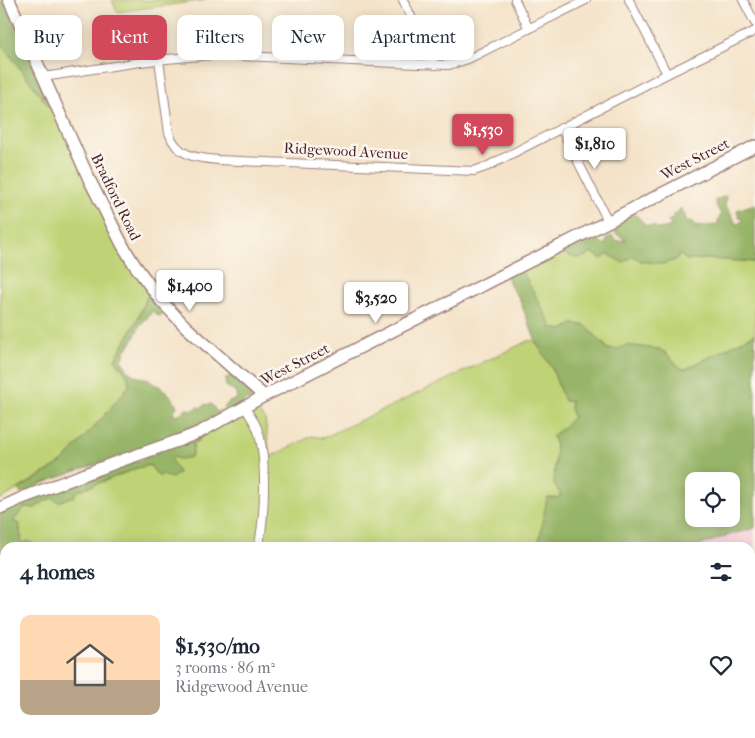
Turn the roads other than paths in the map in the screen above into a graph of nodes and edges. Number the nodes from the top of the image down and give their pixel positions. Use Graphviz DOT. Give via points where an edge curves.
graph roads {
  1 [pos="9,0"];
  2 [pos="403,0"];
  3 [pos="515,0"];
  4 [pos="586,0"];
  5 [pos="629,0"];
  6 [pos="743,0"];
  7 [pos="755,24"];
  8 [pos="529,29"];
  9 [pos="755,31"];
  10 [pos="167,59"];
  11 [pos="159,60"];
  12 [pos="435,65"];
  13 [pos="668,74"];
  14 [pos="44,77"];
  15 [pos="561,128"];
  16 [pos="755,146"];
  17 [pos="608,221"];
  18 [pos="264,396"];
  19 [pos="245,408"];
  20 [pos="0,508"];
  21 [pos="259,542"];
  1 -- 14 [label="street, Bradford Road"];
  2 -- 12 [label="street"];
  3 -- 8 [label="street"];
  4 -- 8 [label="street"];
  5 -- 13 [label="street"];
  6 -- 7 [label="street"];
  8 -- 12 [label="street" via="468,59"];
  9 -- 13 [label="street, Ridgewood Avenue"];
  10 -- 12 [label="street" via="220,55"];
  11 -- 14 [label="street"];
  11 -- 15 [label="street, Ridgewood Avenue" via="172,141 182,152 206,159 474,171"];
  13 -- 15 [label="street, Ridgewood Avenue"];
  14 -- 18 [label="street, Bradford Road" via="89,179 134,264 162,302 186,327"];
  15 -- 17 [label="street"];
  16 -- 17 [label="street, West Street"];
  17 -- 18 [label="street, West Street"];
  18 -- 19 [label="street, West Street"];
  19 -- 20 [label="street, West Street" via="200,432"];
  19 -- 21 [label="street" via="258,428 264,455"];
}
